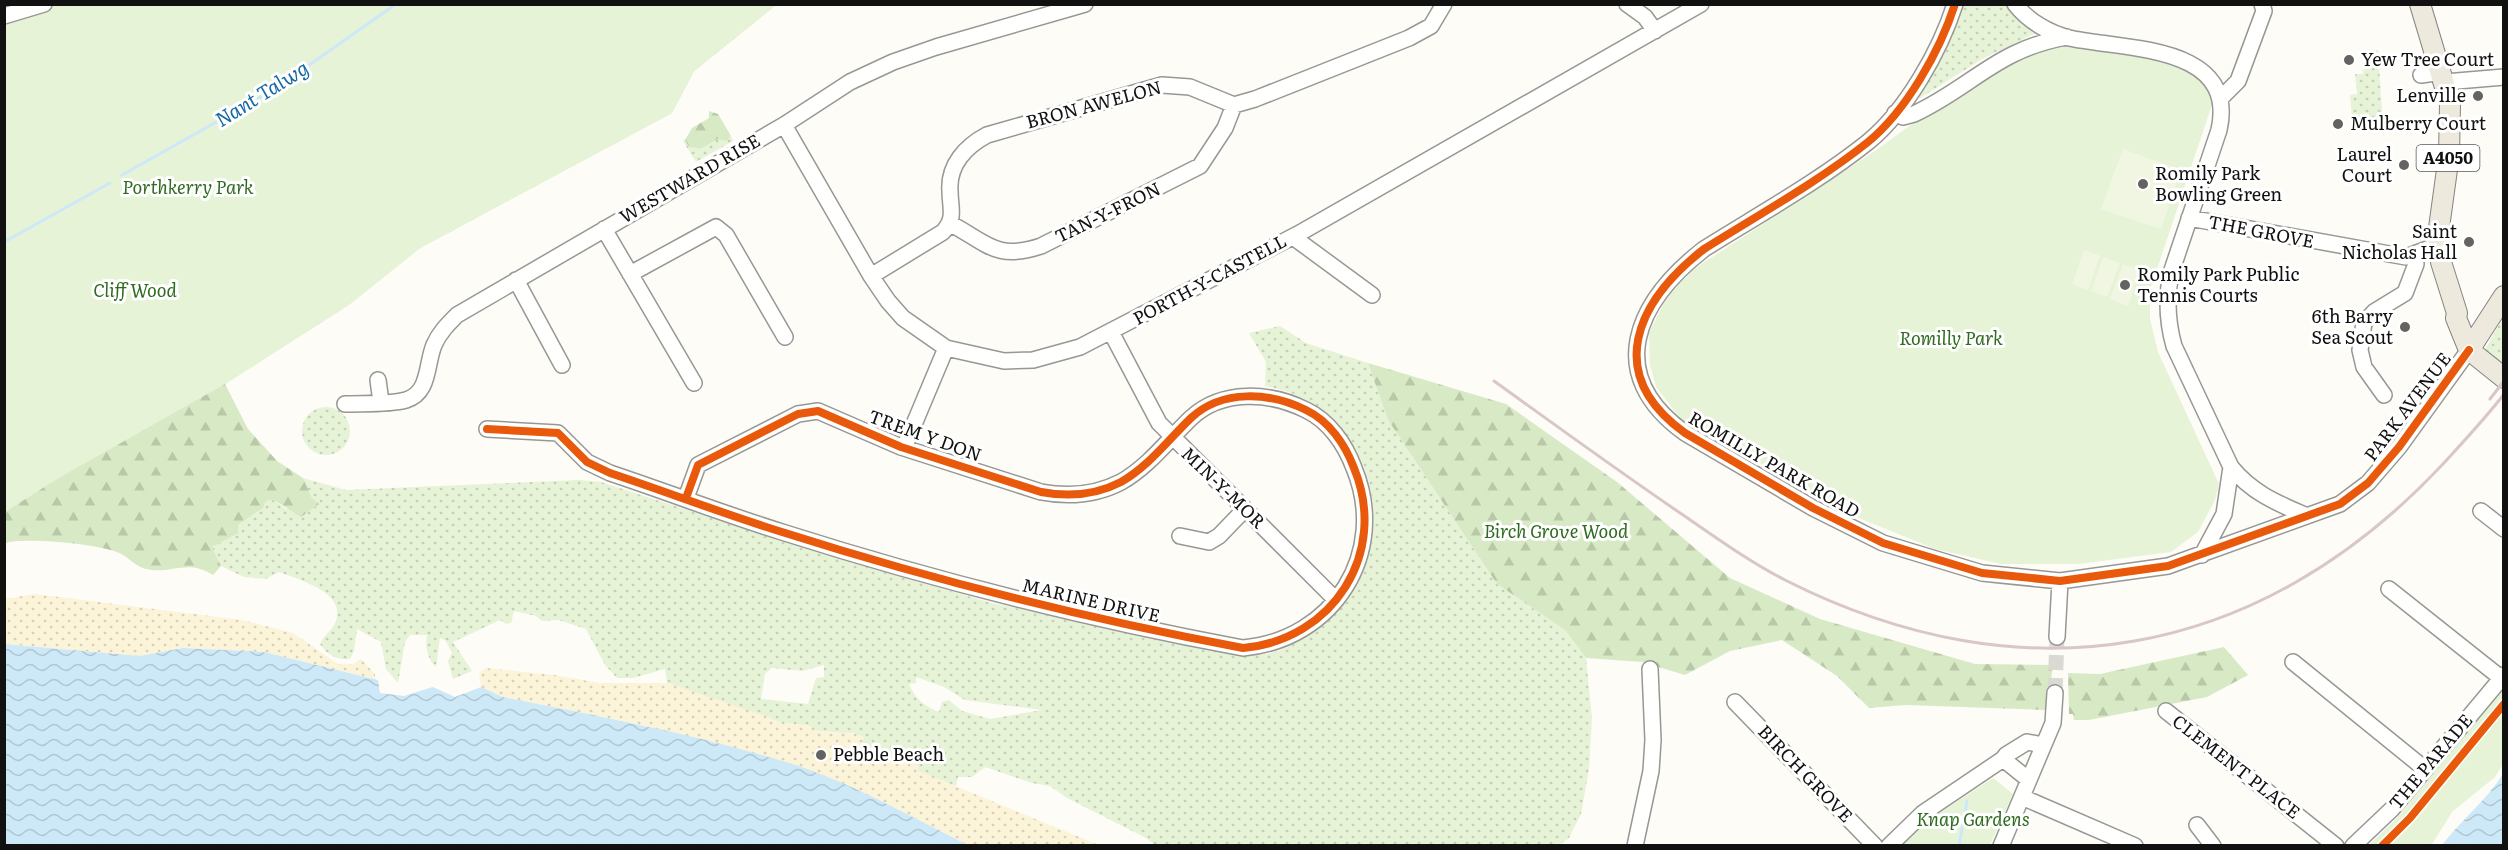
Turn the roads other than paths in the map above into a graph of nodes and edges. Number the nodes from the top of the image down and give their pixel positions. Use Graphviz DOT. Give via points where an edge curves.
graph roads {
  1 [pos="44,4"];
  2 [pos="1085,4"];
  3 [pos="1444,4"];
  4 [pos="1627,4"];
  5 [pos="1701,4"];
  6 [pos="1955,4"];
  7 [pos="2015,4"];
  8 [pos="2262,4"];
  9 [pos="2420,4"];
  10 [pos="4,16"];
  11 [pos="1655,31"];
  12 [pos="2067,37"];
  13 [pos="2421,75"];
  14 [pos="2444,77"];
  15 [pos="2504,77"];
  16 [pos="2221,99"];
  17 [pos="1234,105"];
  18 [pos="1895,113"];
  19 [pos="784,125"];
  20 [pos="2189,218"];
  21 [pos="951,224"];
  22 [pos="604,229"];
  23 [pos="1293,237"];
  24 [pos="2438,245"];
  25 [pos="2415,256"];
  26 [pos="630,274"];
  27 [pos="871,276"];
  28 [pos="516,280"];
  29 [pos="1372,295"];
  30 [pos="2504,296"];
  31 [pos="2457,313"];
  32 [pos="2490,318"];
  33 [pos="1111,332"];
  34 [pos="785,337"];
  35 [pos="946,348"];
  36 [pos="2474,356"];
  37 [pos="562,365"];
  38 [pos="2504,378"];
  39 [pos="378,380"];
  40 [pos="694,382"];
  41 [pos="2384,395"];
  42 [pos="381,402"];
  43 [pos="345,404"];
  44 [pos="487,429"];
  45 [pos="1173,439"];
  46 [pos="904,448"];
  47 [pos="2231,468"];
  48 [pos="686,498"];
  49 [pos="1245,509"];
  50 [pos="2481,511"];
  51 [pos="2307,516"];
  52 [pos="2504,530"];
  53 [pos="1180,536"];
  54 [pos="2202,555"];
  55 [pos="2060,581"];
  56 [pos="2390,589"];
  57 [pos="1336,600"];
  58 [pos="2057,637"];
  59 [pos="2293,662"];
  60 [pos="1650,669"];
  61 [pos="2502,676"];
  62 [pos="2055,693"];
  63 [pos="1735,702"];
  64 [pos="2166,711"];
  65 [pos="2043,745"];
  66 [pos="2003,759"];
  67 [pos="2425,770"];
  68 [pos="2029,780"];
  69 [pos="2022,797"];
  70 [pos="2197,825"];
  71 [pos="1635,846"];
  72 [pos="1875,846"];
  73 [pos="1889,846"];
  74 [pos="2001,846"];
  75 [pos="2135,846"];
  76 [pos="2213,846"];
  77 [pos="2336,846"];
  78 [pos="2353,846"];
  1 -- 10 [label="street"];
  2 -- 19 [label="street, WESTWARD RISE" via="893,62 850,82"];
  3 -- 17 [label="street" via="1431,26 1409,38"];
  4 -- 11 [label="street" via="1645,17"];
  5 -- 11 [label="street, PORTH-Y-CASTELL"];
  6 -- 18 [label="street, ROMILLY PARK ROAD" via="1947,30 1925,70"];
  7 -- 12 [label="street" via="2032,22"];
  8 -- 16 [label="street" via="2264,11 2238,81"];
  9 -- 14 [label="main road, A4050"];
  11 -- 23 [label="street, PORTH-Y-CASTELL"];
  12 -- 16 [label="street" via="2190,62 2211,80"];
  12 -- 18 [label="street" via="2014,52 1914,114 1903,117"];
  13 -- 14 [label="street"];
  14 -- 15 [label="street"];
  14 -- 24 [label="main road, A4050" via="2450,128"];
  16 -- 20 [label="street" via="2219,130"];
  17 -- 21 [label="street, TAN-Y-FRON" via="1225,128 1200,166 1041,246 1016,253 998,252"];
  17 -- 21 [label="street, BRON AWELON" via="1190,87 1162,85 987,135 971,143 951,173"];
  18 -- 55 [label="street, ROMILLY PARK ROAD" via="1869,141 1678,270 1645,315 1637,337 1638,375 1650,400 1685,433 1813,508 1883,543 1982,573"];
  19 -- 22 [label="street, WESTWARD RISE"];
  19 -- 27 [label="street, PORTH-Y-CASTELL"];
  20 -- 25 [label="street, THE GROVE"];
  20 -- 47 [label="street" via="2169,282 2169,328 2182,365"];
  21 -- 27 [label="street"];
  22 -- 26 [label="street"];
  22 -- 28 [label="street, WESTWARD RISE"];
  23 -- 29 [label="street"];
  23 -- 33 [label="street, PORTH-Y-CASTELL"];
  24 -- 25 [label="street"];
  24 -- 31 [label="main road, A4050"];
  25 -- 41 [label="street" via="2416,264 2405,293 2364,323 2360,350 2364,367"];
  26 -- 34 [label="street" via="716,226 726,234"];
  26 -- 40 [label="street"];
  27 -- 35 [label="street, PORTH-Y-CASTELL" via="903,318"];
  28 -- 37 [label="street"];
  28 -- 42 [label="street, WESTWARD RISE" via="457,315 442,331 422,389 406,400"];
  30 -- 32 [label="main road"];
  31 -- 32 [label="main road" via="2470,324"];
  31 -- 36 [label="main road, A4050"];
  32 -- 36 [label="main road"];
  33 -- 35 [label="street, PORTH-Y-CASTELL" via="1071,350 1033,360 1004,361"];
  33 -- 45 [label="street, MIN-Y-MOR" via="1145,400"];
  35 -- 46 [label="street, TREM Y DON"];
  36 -- 38 [label="main road"];
  36 -- 51 [label="street, PARK AVENUE" via="2368,483 2340,504"];
  39 -- 42 [label="street"];
  42 -- 43 [label="street, WESTWARD RISE"];
  44 -- 48 [label="street, MARINE DRIVE" via="558,433 587,462"];
  45 -- 46 [label="street, TREM Y DON" via="1120,483 1090,494 1060,496"];
  45 -- 49 [label="street, MIN-Y-MOR"];
  45 -- 57 [label="street, MARINE DRIVE" via="1192,417 1233,397 1279,399 1320,418 1350,457 1360,481 1365,510 1360,558"];
  46 -- 48 [label="street, TREM Y DON" via="818,411 798,414 698,465"];
  47 -- 51 [label="street" via="2246,485 2269,500"];
  47 -- 54 [label="street" via="2224,514"];
  48 -- 57 [label="street, MARINE DRIVE" via="779,532 995,595 1243,648 1286,639 1315,622"];
  49 -- 53 [label="street" via="1219,537 1209,542"];
  49 -- 57 [label="street, MIN-Y-MOR"];
  50 -- 52 [label="street"];
  51 -- 54 [label="street, ROMILLY PARK ROAD"];
  54 -- 55 [label="street, ROMILLY PARK ROAD" via="2168,566"];
  55 -- 58 [label="street"];
  56 -- 61 [label="street"];
  59 -- 67 [label="street"];
  60 -- 71 [label="street" via="1651,771"];
  61 -- 67 [label="street, THE PARADE"];
  62 -- 65 [label="street" via="2053,723"];
  63 -- 72 [label="street, BIRCH GROVE"];
  64 -- 77 [label="street, CLEMENT PLACE"];
  65 -- 66 [label="street" via="2027,742"];
  65 -- 68 [label="street"];
  66 -- 68 [label="street"];
  66 -- 73 [label="street" via="1923,813"];
  67 -- 78 [label="street, THE PARADE"];
  68 -- 69 [label="street"];
  69 -- 74 [label="street"];
  69 -- 75 [label="street"];
  70 -- 76 [label="street"];
}
